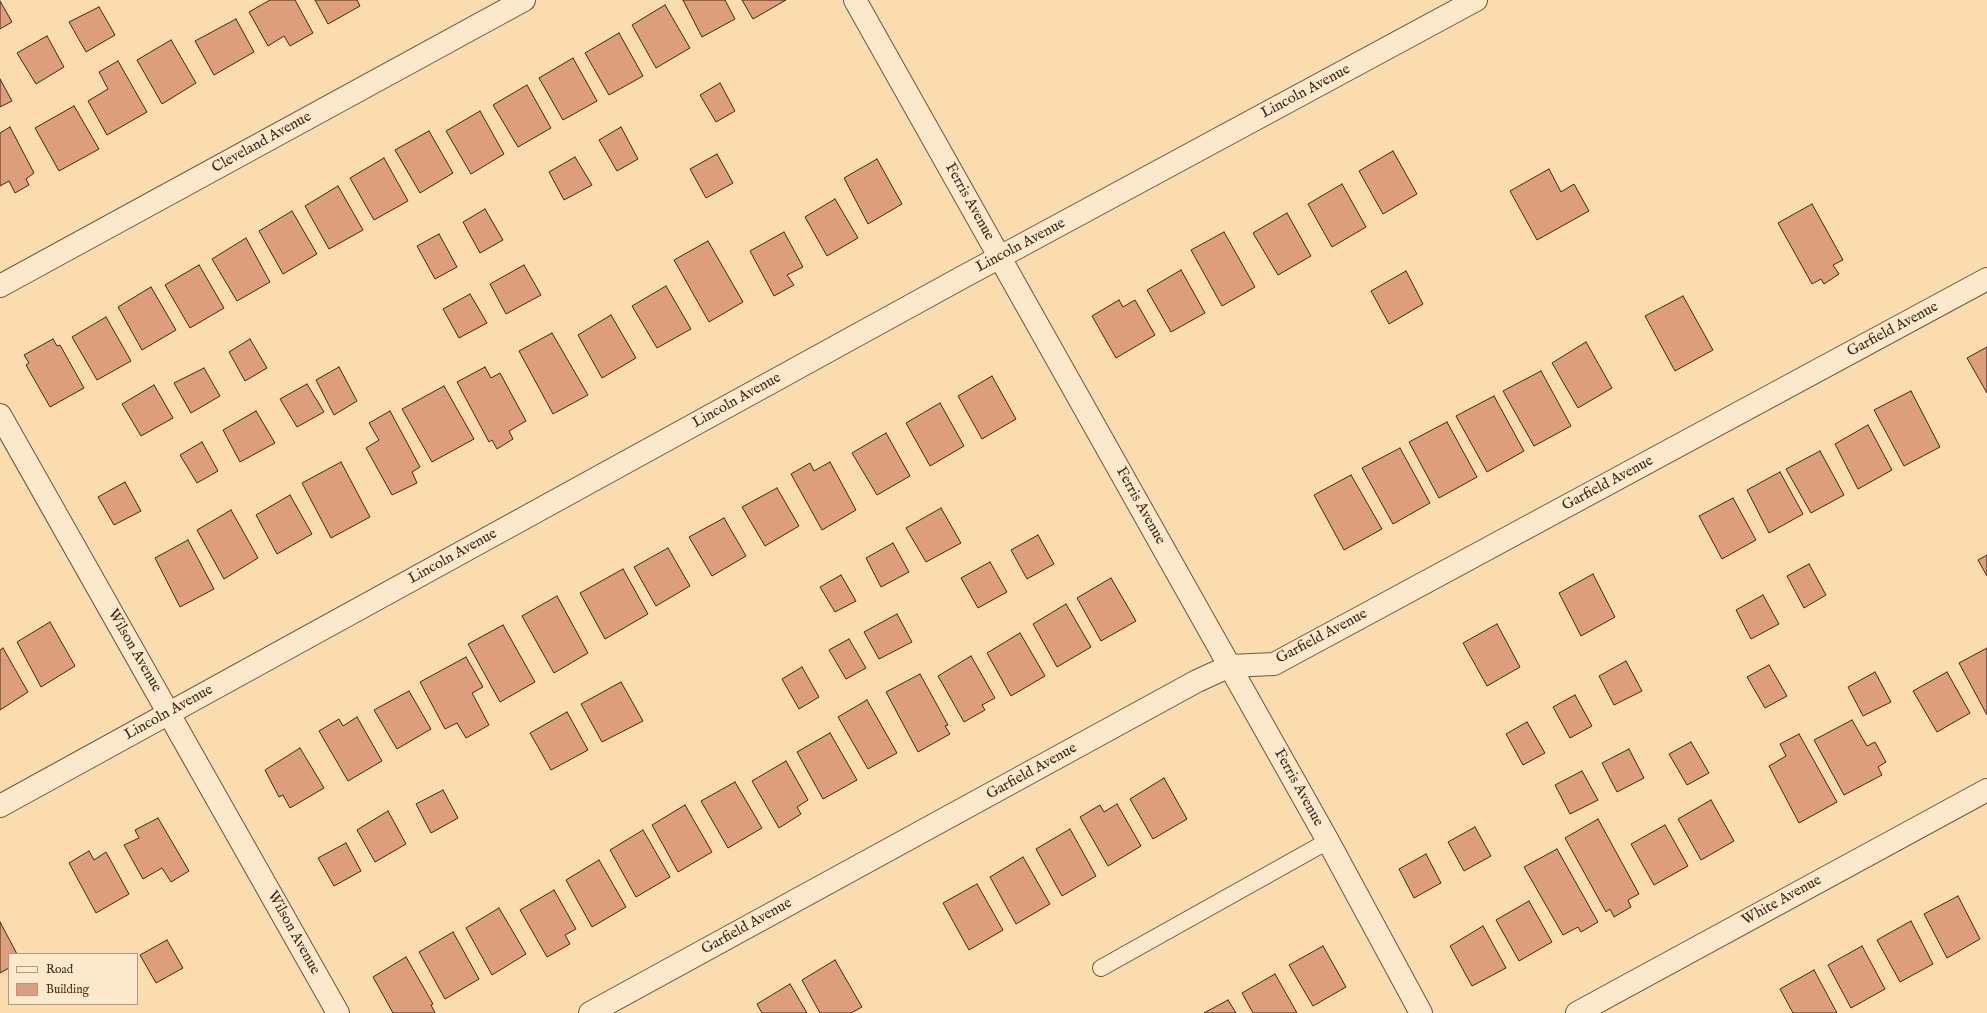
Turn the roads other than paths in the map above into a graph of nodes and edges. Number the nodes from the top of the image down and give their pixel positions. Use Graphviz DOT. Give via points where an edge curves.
graph roads {
  1 [pos="524,0"];
  2 [pos="855,0"];
  3 [pos="1476,0"];
  4 [pos="1000,257"];
  5 [pos="1987,279"];
  6 [pos="0,286"];
  7 [pos="0,415"];
  8 [pos="1230,666"];
  9 [pos="169,713"];
  10 [pos="1987,790"];
  11 [pos="0,806"];
  12 [pos="1328,841"];
  13 [pos="1101,968"];
  14 [pos="338,1013"];
  15 [pos="590,1013"];
  16 [pos="1421,1013"];
  17 [pos="1577,1013"];
  1 -- 6 [label="street, Cleveland Avenue"];
  2 -- 4 [label="street, Ferris Avenue"];
  3 -- 4 [label="street, Lincoln Avenue"];
  4 -- 8 [label="street, Ferris Avenue"];
  4 -- 9 [label="street, Lincoln Avenue"];
  5 -- 8 [label="street, Garfield Avenue" via="1274,664"];
  7 -- 9 [label="street, Wilson Avenue"];
  8 -- 12 [label="street, Ferris Avenue"];
  8 -- 15 [label="street, Garfield Avenue" via="1190,685"];
  9 -- 11 [label="street, Lincoln Avenue"];
  9 -- 14 [label="street, Wilson Avenue"];
  10 -- 17 [label="street, White Avenue"];
  12 -- 13 [label="lane"];
  12 -- 16 [label="street, Ferris Avenue"];
}
